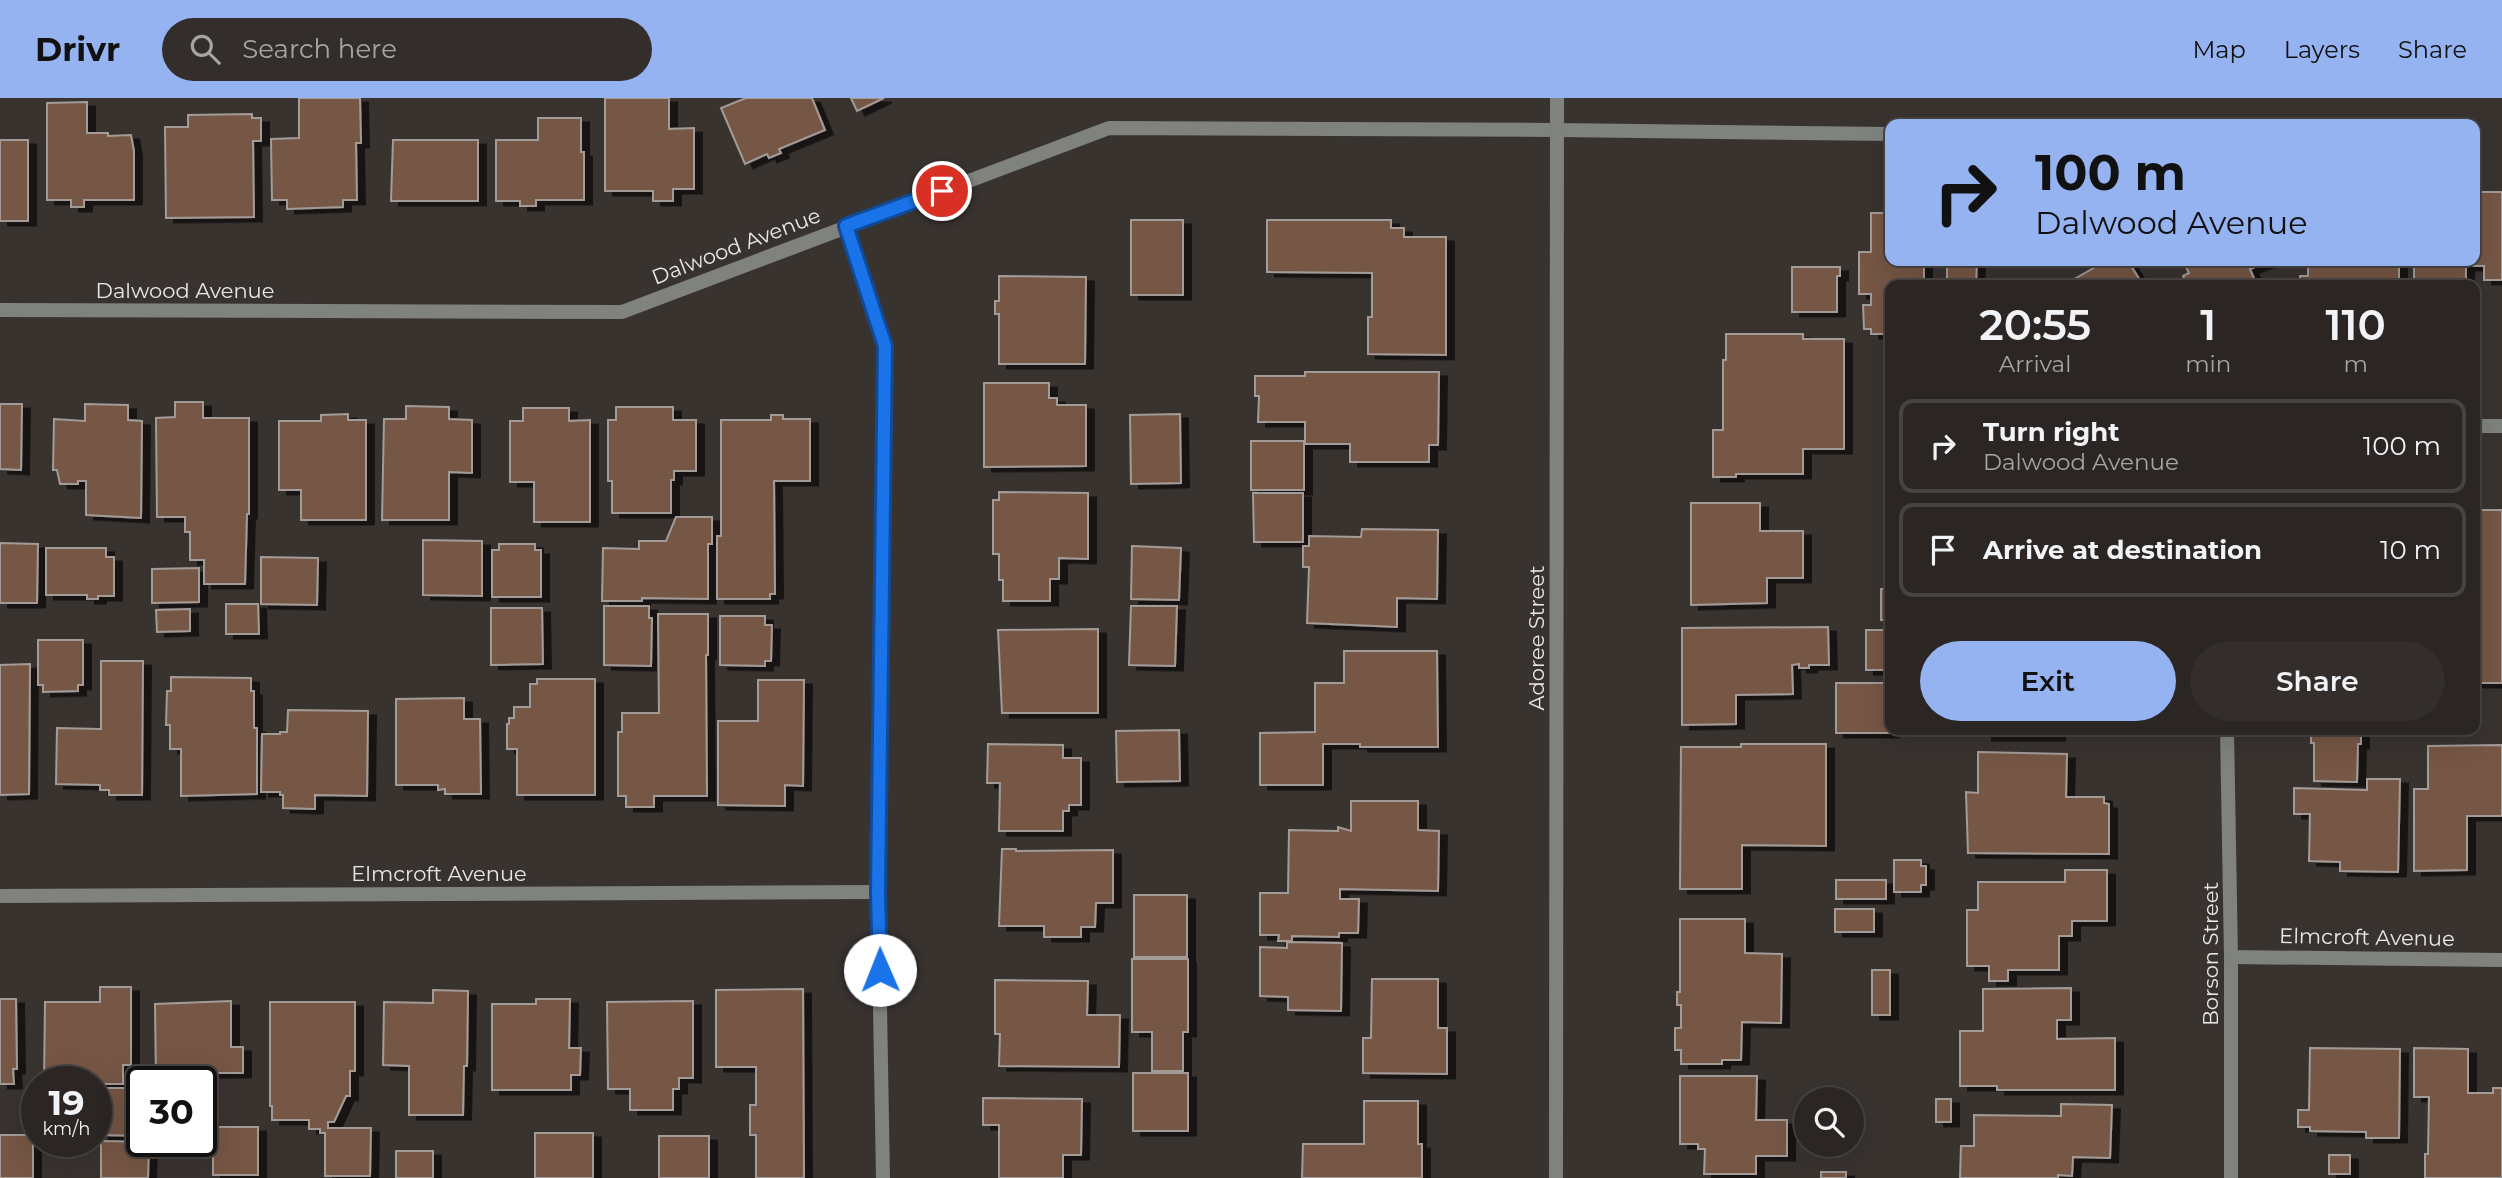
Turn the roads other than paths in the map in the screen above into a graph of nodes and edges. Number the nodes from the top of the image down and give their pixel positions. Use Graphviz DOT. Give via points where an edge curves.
graph roads {
  1 [pos="1557,98"];
  2 [pos="1557,130"];
  3 [pos="1885,134"];
  4 [pos="846,226"];
  5 [pos="0,310"];
  6 [pos="2480,426"];
  7 [pos="2502,426"];
  8 [pos="2227,735"];
  9 [pos="878,892"];
  10 [pos="0,896"];
  11 [pos="2231,957"];
  12 [pos="2502,960"];
  13 [pos="883,1178"];
  14 [pos="1556,1178"];
  15 [pos="2231,1178"];
  1 -- 2 [label="street, Adoree Street"];
  2 -- 3 [label="street, Dalwood Avenue"];
  2 -- 4 [label="street, Dalwood Avenue" via="1109,128"];
  2 -- 14 [label="street, Adoree Street"];
  4 -- 5 [label="street, Dalwood Avenue" via="622,312"];
  4 -- 9 [label="street" via="885,346"];
  6 -- 7 [label="street"];
  8 -- 11 [label="street, Borson Street"];
  9 -- 10 [label="street, Elmcroft Avenue"];
  9 -- 13 [label="street"];
  11 -- 12 [label="street, Elmcroft Avenue"];
  11 -- 15 [label="street, Borson Street"];
}
